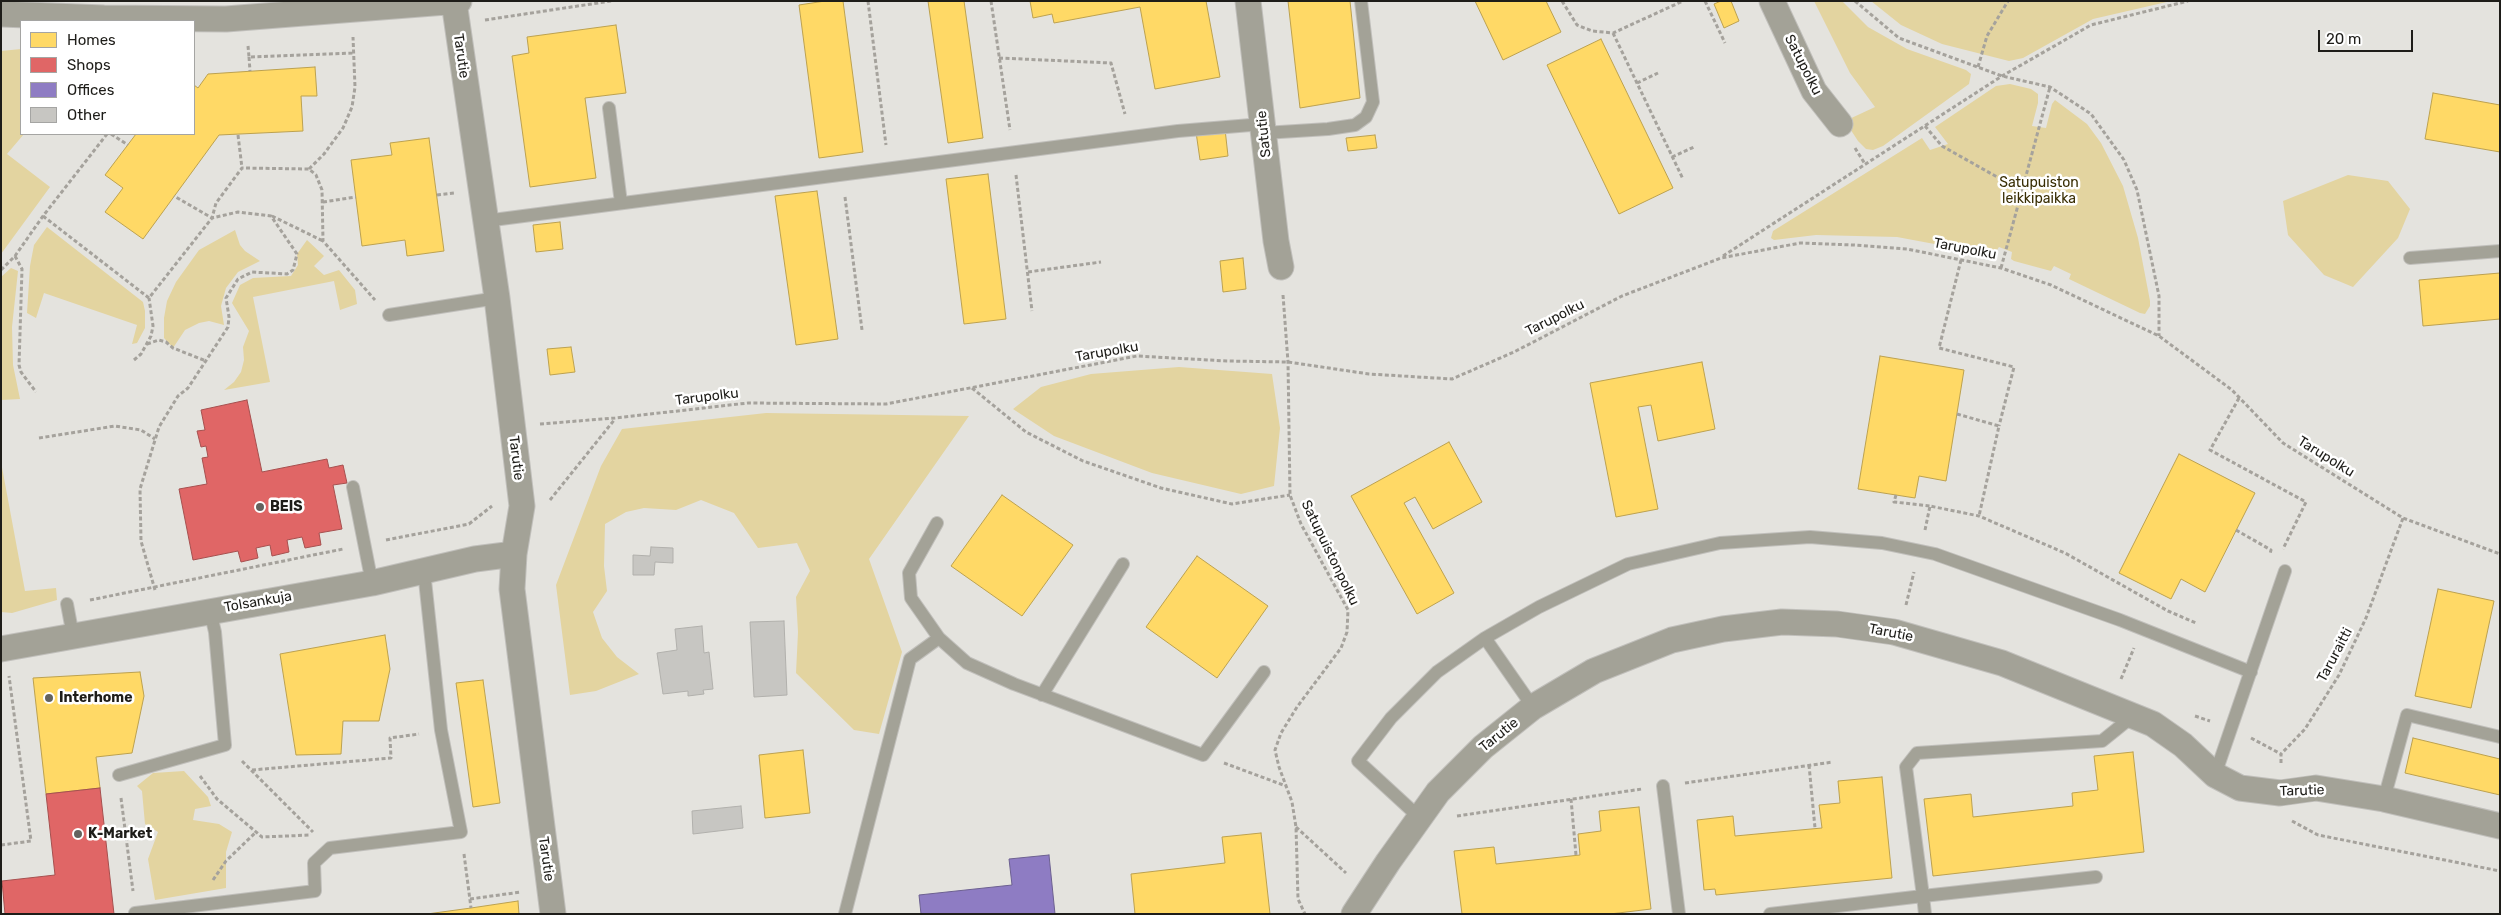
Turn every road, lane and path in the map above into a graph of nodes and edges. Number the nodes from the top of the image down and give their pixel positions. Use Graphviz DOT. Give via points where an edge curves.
graph roads {
  1 [pos="459,1"];
  2 [pos="868,1"];
  3 [pos="1248,1"];
  4 [pos="1361,1"];
  5 [pos="1562,1"];
  6 [pos="1683,1"];
  7 [pos="1705,1"];
  8 [pos="1772,1"];
  9 [pos="1855,1"];
  10 [pos="2008,1"];
  11 [pos="2188,1"];
  12 [pos="454,2"];
  13 [pos="1,14"];
  14 [pos="1613,33"];
  15 [pos="353,36"];
  16 [pos="247,41"];
  17 [pos="1725,43"];
  18 [pos="354,53"];
  19 [pos="249,58"];
  20 [pos="999,58"];
  21 [pos="1978,67"];
  22 [pos="250,71"];
  23 [pos="1658,73"];
  24 [pos="2002,76"];
  25 [pos="1637,83"];
  26 [pos="2050,87"];
  27 [pos="609,108"];
  28 [pos="1840,124"];
  29 [pos="1924,126"];
  30 [pos="1264,128"];
  31 [pos="106,135"];
  32 [pos="113,135"];
  33 [pos="238,135"];
  34 [pos="1131,137"];
  35 [pos="128,145"];
  36 [pos="1694,147"];
  37 [pos="1672,157"];
  38 [pos="242,168"];
  39 [pos="889,168"];
  40 [pos="309,169"];
  41 [pos="842,175"];
  42 [pos="1683,180"];
  43 [pos="2022,191"];
  44 [pos="458,193"];
  45 [pos="174,196"];
  46 [pos="437,196"];
  47 [pos="356,197"];
  48 [pos="323,202"];
  49 [pos="621,203"];
  50 [pos="43,216"];
  51 [pos="271,216"];
  52 [pos="212,218"];
  53 [pos="486,221"];
  54 [pos="323,241"];
  55 [pos="2500,251"];
  56 [pos="14,256"];
  57 [pos="1721,258"];
  58 [pos="2410,258"];
  59 [pos="1961,260"];
  60 [pos="1100,262"];
  61 [pos="1281,267"];
  62 [pos="2001,268"];
  63 [pos="1,270"];
  64 [pos="1028,272"];
  65 [pos="149,298"];
  66 [pos="497,298"];
  67 [pos="389,315"];
  68 [pos="862,330"];
  69 [pos="2159,336"];
  70 [pos="147,345"];
  71 [pos="134,360"];
  72 [pos="206,361"];
  73 [pos="1288,362"];
  74 [pos="972,388"];
  75 [pos="36,392"];
  76 [pos="2240,398"];
  77 [pos="1957,414"];
  78 [pos="615,418"];
  79 [pos="538,424"];
  80 [pos="1999,426"];
  81 [pos="39,438"];
  82 [pos="155,439"];
  83 [pos="353,487"];
  84 [pos="1290,495"];
  85 [pos="1896,495"];
  86 [pos="548,503"];
  87 [pos="1930,506"];
  88 [pos="1979,516"];
  89 [pos="2403,518"];
  90 [pos="937,523"];
  91 [pos="469,524"];
  92 [pos="2236,530"];
  93 [pos="364,544"];
  94 [pos="1920,550"];
  95 [pos="514,554"];
  96 [pos="2280,554"];
  97 [pos="2500,554"];
  98 [pos="2268,559"];
  99 [pos="1123,564"];
  100 [pos="424,571"];
  101 [pos="2285,572"];
  102 [pos="372,583"];
  103 [pos="154,588"];
  104 [pos="67,604"];
  105 [pos="210,611"];
  106 [pos="1904,613"];
  107 [pos="164,619"];
  108 [pos="2203,626"];
  109 [pos="2142,629"];
  110 [pos="73,636"];
  111 [pos="939,638"];
  112 [pos="1485,638"];
  113 [pos="1,649"];
  114 [pos="1264,672"];
  115 [pos="2251,672"];
  116 [pos="10,681"];
  117 [pos="2118,687"];
  118 [pos="1042,695"];
  119 [pos="1533,707"];
  120 [pos="2192,714"];
  121 [pos="2133,716"];
  122 [pos="442,730"];
  123 [pos="2232,730"];
  124 [pos="2500,737"];
  125 [pos="225,745"];
  126 [pos="2281,754"];
  127 [pos="1203,755"];
  128 [pos="186,756"];
  129 [pos="1833,762"];
  130 [pos="1809,765"];
  131 [pos="252,770"];
  132 [pos="119,775"];
  133 [pos="2215,775"];
  134 [pos="1286,786"];
  135 [pos="1663,786"];
  136 [pos="2280,793"];
  137 [pos="1570,799"];
  138 [pos="2384,799"];
  139 [pos="1420,818"];
  140 [pos="2500,826"];
  141 [pos="1296,827"];
  142 [pos="1815,828"];
  143 [pos="256,832"];
  144 [pos="461,832"];
  145 [pos="1,845"];
  146 [pos="1576,855"];
  147 [pos="2500,871"];
  148 [pos="2096,877"];
  149 [pos="1352,878"];
  150 [pos="525,891"];
  151 [pos="1923,896"];
  152 [pos="470,899"];
  153 [pos="196,906"];
  154 [pos="471,908"];
  155 [pos="135,913"];
  156 [pos="1357,913"];
  157 [pos="553,914"];
  158 [pos="845,914"];
  159 [pos="1305,914"];
  160 [pos="1679,914"];
  161 [pos="1770,914"];
  162 [pos="1925,914"];
  1 -- 12 [label="street"];
  2 -- 39 [label="path"];
  3 -- 30 [label="street, Satutie"];
  4 -- 30 [label="lane" via="1373,102 1366,118 1355,125 1328,130"];
  5 -- 14 [label="path" via="1577,25 1592,31"];
  6 -- 14 [label="path"];
  7 -- 17 [label="path"];
  8 -- 28 [label="street, Satupolku" via="1814,91"];
  9 -- 21 [label="path" via="1899,38"];
  10 -- 21 [label="path" via="1987,36"];
  11 -- 24 [label="path" via="2091,25"];
  12 -- 13 [label="street" via="226,19"];
  12 -- 53 [label="street, Tarutie"];
  14 -- 25 [label="path"];
  15 -- 18 [label="path"];
  16 -- 19 [label="path"];
  18 -- 19 [label="path"];
  18 -- 40 [label="path" via="352,107 343,128"];
  19 -- 22 [label="path"];
  20 -- 34 [label="path" via="1111,63"];
  21 -- 24 [label="path"];
  23 -- 25 [label="path"];
  24 -- 26 [label="path"];
  24 -- 29 [label="path"];
  25 -- 37 [label="path"];
  26 -- 43 [label="path"];
  26 -- 69 [label="path" via="2091,114 2124,160 2137,190 2159,296"];
  27 -- 49 [label="lane"];
  29 -- 43 [label="path" via="1942,146"];
  29 -- 57 [label="path"];
  30 -- 34 [label="lane"];
  30 -- 61 [label="street, Satutie"];
  31 -- 50 [label="path"];
  32 -- 35 [label="path"];
  33 -- 38 [label="path"];
  34 -- 39 [label="lane"];
  36 -- 37 [label="path"];
  37 -- 42 [label="path"];
  38 -- 40 [label="path"];
  38 -- 52 [label="path" via="216,203"];
  39 -- 41 [label="lane"];
  40 -- 48 [label="path" via="316,175"];
  41 -- 49 [label="lane"];
  41 -- 68 [label="path"];
  43 -- 62 [label="path"];
  44 -- 46 [label="path"];
  45 -- 52 [label="path"];
  47 -- 48 [label="path"];
  48 -- 54 [label="path"];
  49 -- 53 [label="lane"];
  50 -- 56 [label="path"];
  50 -- 65 [label="path"];
  51 -- 52 [label="path" via="238,212"];
  51 -- 54 [label="path"];
  51 -- 72 [label="path" via="297,254 293,270 287,274 252,272 238,279 226,298 228,328"];
  52 -- 65 [label="path"];
  53 -- 66 [label="street, Tarutie"];
  54 -- 67 [label="path"];
  55 -- 58 [label="lane"];
  56 -- 63 [label="path"];
  56 -- 75 [label="path" via="22,269 19,366"];
  57 -- 59 [label="path, Tarupolku" via="1800,243 1907,249"];
  57 -- 73 [label="path, Tarupolku" via="1622,296 1514,352 1452,379 1368,374"];
  59 -- 62 [label="path, Tarupolku"];
  59 -- 80 [label="path" via="1939,348 2014,367"];
  60 -- 64 [label="path"];
  61 -- 73 [label="path, Satupuistonpolku"];
  62 -- 69 [label="path, Tarupolku" via="2051,285"];
  65 -- 70 [label="path" via="153,326"];
  66 -- 67 [label="lane"];
  66 -- 95 [label="street, Tarutie" via="522,506"];
  69 -- 76 [label="path, Tarupolku"];
  70 -- 71 [label="path"];
  70 -- 72 [label="path" via="159,340"];
  72 -- 82 [label="path" via="188,388 178,396"];
  73 -- 74 [label="path, Tarupolku" via="1137,356"];
  73 -- 84 [label="path, Satupuistonpolku"];
  74 -- 78 [label="path, Tarupolku" via="886,404 748,403"];
  74 -- 84 [label="path" via="1026,432 1084,461 1161,488 1232,504"];
  76 -- 89 [label="path, Tarupolku" via="2283,443"];
  76 -- 96 [label="path" via="2210,450 2306,502"];
  77 -- 80 [label="path"];
  78 -- 79 [label="path, Tarupolku"];
  78 -- 86 [label="path"];
  80 -- 88 [label="path"];
  81 -- 82 [label="path" via="116,426 142,430"];
  82 -- 103 [label="path" via="140,490 141,541"];
  83 -- 93 [label="lane"];
  84 -- 134 [label="path, Satupuistonpolku" via="1301,524 1348,610 1347,632 1341,648 1281,733 1275,750"];
  85 -- 87 [label="path" via="1894,502"];
  87 -- 88 [label="path"];
  87 -- 94 [label="path"];
  88 -- 108 [label="path" via="2065,553"];
  89 -- 97 [label="path, Tarupolku"];
  89 -- 126 [label="path, Taruraitti" via="2366,618 2339,675 2305,729"];
  90 -- 111 [label="lane" via="908,573 911,598"];
  91 -- 93 [label="path"];
  92 -- 98 [label="path" via="2271,550"];
  93 -- 102 [label="lane"];
  93 -- 103 [label="path"];
  94 -- 106 [label="path"];
  94 -- 109 [label="lane"];
  94 -- 112 [label="lane" via="1810,537 1720,543 1628,564 1539,607"];
  95 -- 100 [label="street, Tolsankuja"];
  95 -- 157 [label="street, Tarutie" via="512,589"];
  99 -- 118 [label="lane"];
  100 -- 102 [label="street, Tolsankuja"];
  100 -- 122 [label="lane"];
  101 -- 115 [label="lane"];
  102 -- 105 [label="street, Tolsankuja"];
  103 -- 104 [label="path"];
  103 -- 107 [label="path"];
  104 -- 110 [label="lane"];
  105 -- 107 [label="street, Tolsankuja"];
  105 -- 125 [label="lane" via="215,632"];
  107 -- 110 [label="street, Tolsankuja"];
  109 -- 115 [label="lane"];
  109 -- 117 [label="path"];
  110 -- 113 [label="street, Tolsankuja"];
  111 -- 118 [label="lane" via="967,663"];
  111 -- 158 [label="lane" via="910,659"];
  112 -- 119 [label="lane"];
  112 -- 139 [label="lane" via="1437,672 1391,718 1358,761"];
  114 -- 127 [label="lane"];
  115 -- 123 [label="lane"];
  116 -- 145 [label="path" via="31,841"];
  118 -- 127 [label="lane"];
  119 -- 121 [label="street, Tarutie" via="1594,670 1672,640 1723,629 1782,622 1837,624 1894,632 1939,644 2002,663"];
  119 -- 139 [label="street, Tarutie" via="1483,747 1438,792"];
  120 -- 123 [label="path"];
  121 -- 133 [label="street, Tarutie" via="2153,724 2183,745"];
  121 -- 151 [label="lane" via="2102,741 1917,754 1906,768"];
  122 -- 131 [label="path" via="390,738 391,758"];
  122 -- 144 [label="lane"];
  123 -- 126 [label="path"];
  123 -- 133 [label="lane"];
  124 -- 138 [label="lane" via="2406,715"];
  125 -- 128 [label="lane"];
  125 -- 131 [label="path"];
  126 -- 136 [label="path"];
  127 -- 134 [label="path"];
  128 -- 132 [label="lane"];
  128 -- 143 [label="path" via="217,799"];
  129 -- 130 [label="path"];
  130 -- 135 [label="path"];
  130 -- 142 [label="path"];
  131 -- 143 [label="path" via="316,835 262,837"];
  132 -- 155 [label="path"];
  133 -- 136 [label="street, Tarutie" via="2240,788"];
  134 -- 141 [label="path, Satupuistonpolku"];
  135 -- 137 [label="path"];
  135 -- 160 [label="lane"];
  136 -- 138 [label="street, Tarutie" via="2316,788"];
  136 -- 147 [label="path" via="2288,818 2318,835"];
  137 -- 139 [label="path" via="1441,818"];
  137 -- 146 [label="path"];
  138 -- 140 [label="street, Tarutie"];
  139 -- 156 [label="street, Tarutie"];
  141 -- 149 [label="path"];
  141 -- 159 [label="path, Satupuistonpolku" via="1298,899"];
  143 -- 153 [label="path" via="226,861"];
  144 -- 152 [label="path"];
  144 -- 153 [label="lane" via="330,848 314,863 315,891"];
  148 -- 151 [label="lane"];
  150 -- 152 [label="path"];
  151 -- 161 [label="lane"];
  151 -- 162 [label="lane"];
  152 -- 154 [label="path"];
  153 -- 155 [label="lane"];
}
